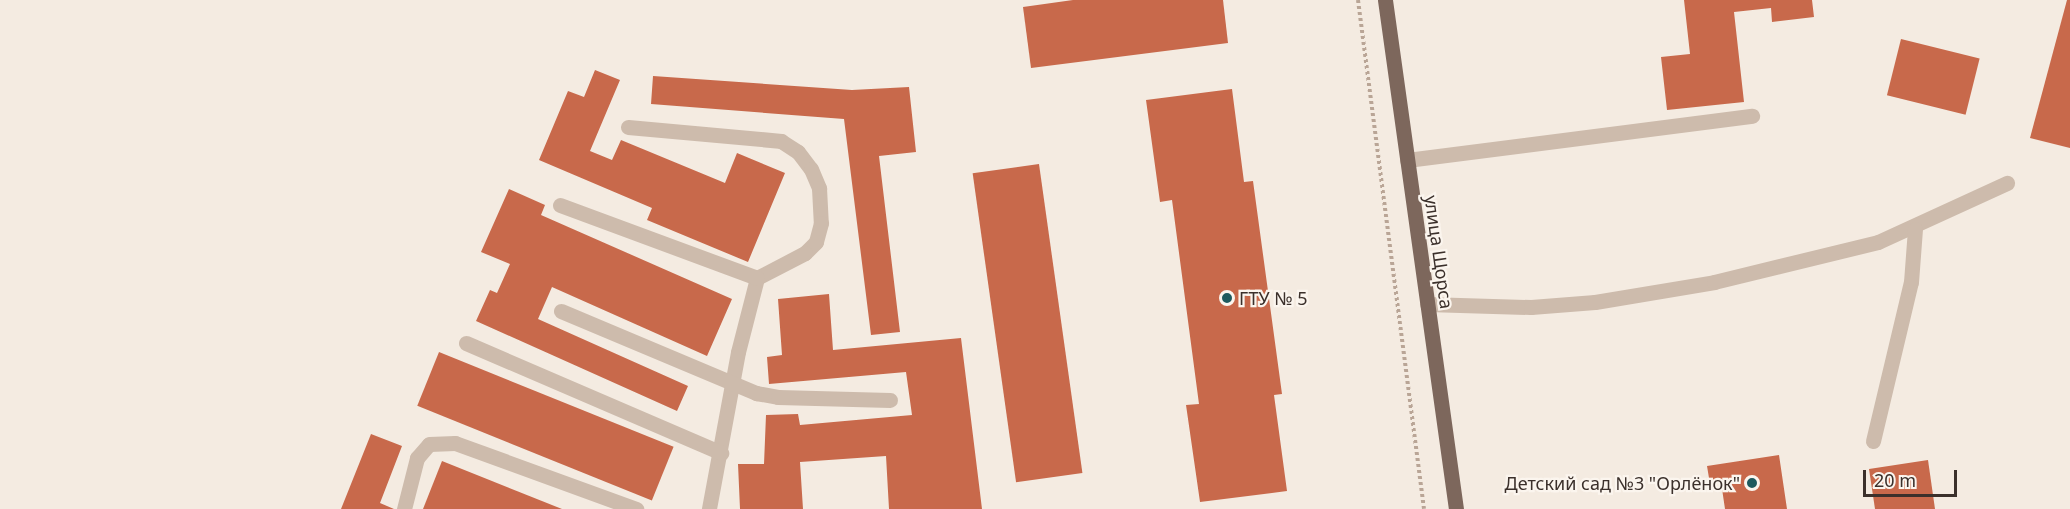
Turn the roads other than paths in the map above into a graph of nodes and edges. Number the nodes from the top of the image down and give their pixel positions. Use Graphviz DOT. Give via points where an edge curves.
graph roads {
  1 [pos="1384,0"];
  2 [pos="1752,116"];
  3 [pos="628,127"];
  4 [pos="1407,160"];
  5 [pos="2007,183"];
  6 [pos="560,205"];
  7 [pos="1914,229"];
  8 [pos="757,278"];
  9 [pos="1427,304"];
  10 [pos="561,311"];
  11 [pos="466,343"];
  12 [pos="733,385"];
  13 [pos="890,400"];
  14 [pos="1873,441"];
  15 [pos="721,453"];
  16 [pos="404,509"];
  17 [pos="636,509"];
  18 [pos="709,509"];
  19 [pos="1456,509"];
  1 -- 4 [label="main road, улица Щорса"];
  2 -- 4 [label="lane"];
  3 -- 8 [label="lane" via="781,141 798,152 819,188 821,223 816,242 797,258"];
  4 -- 9 [label="main road, улица Щорса"];
  5 -- 7 [label="lane"];
  6 -- 8 [label="lane"];
  7 -- 9 [label="lane" via="1878,242 1714,282 1606,300 1531,307"];
  7 -- 14 [label="lane" via="1911,282"];
  8 -- 12 [label="lane"];
  9 -- 19 [label="main road, улица Щорса"];
  10 -- 12 [label="lane"];
  11 -- 15 [label="lane"];
  12 -- 13 [label="lane" via="778,397"];
  12 -- 15 [label="lane"];
  15 -- 18 [label="lane"];
  16 -- 17 [label="lane" via="417,458 429,444 455,443"];
}
